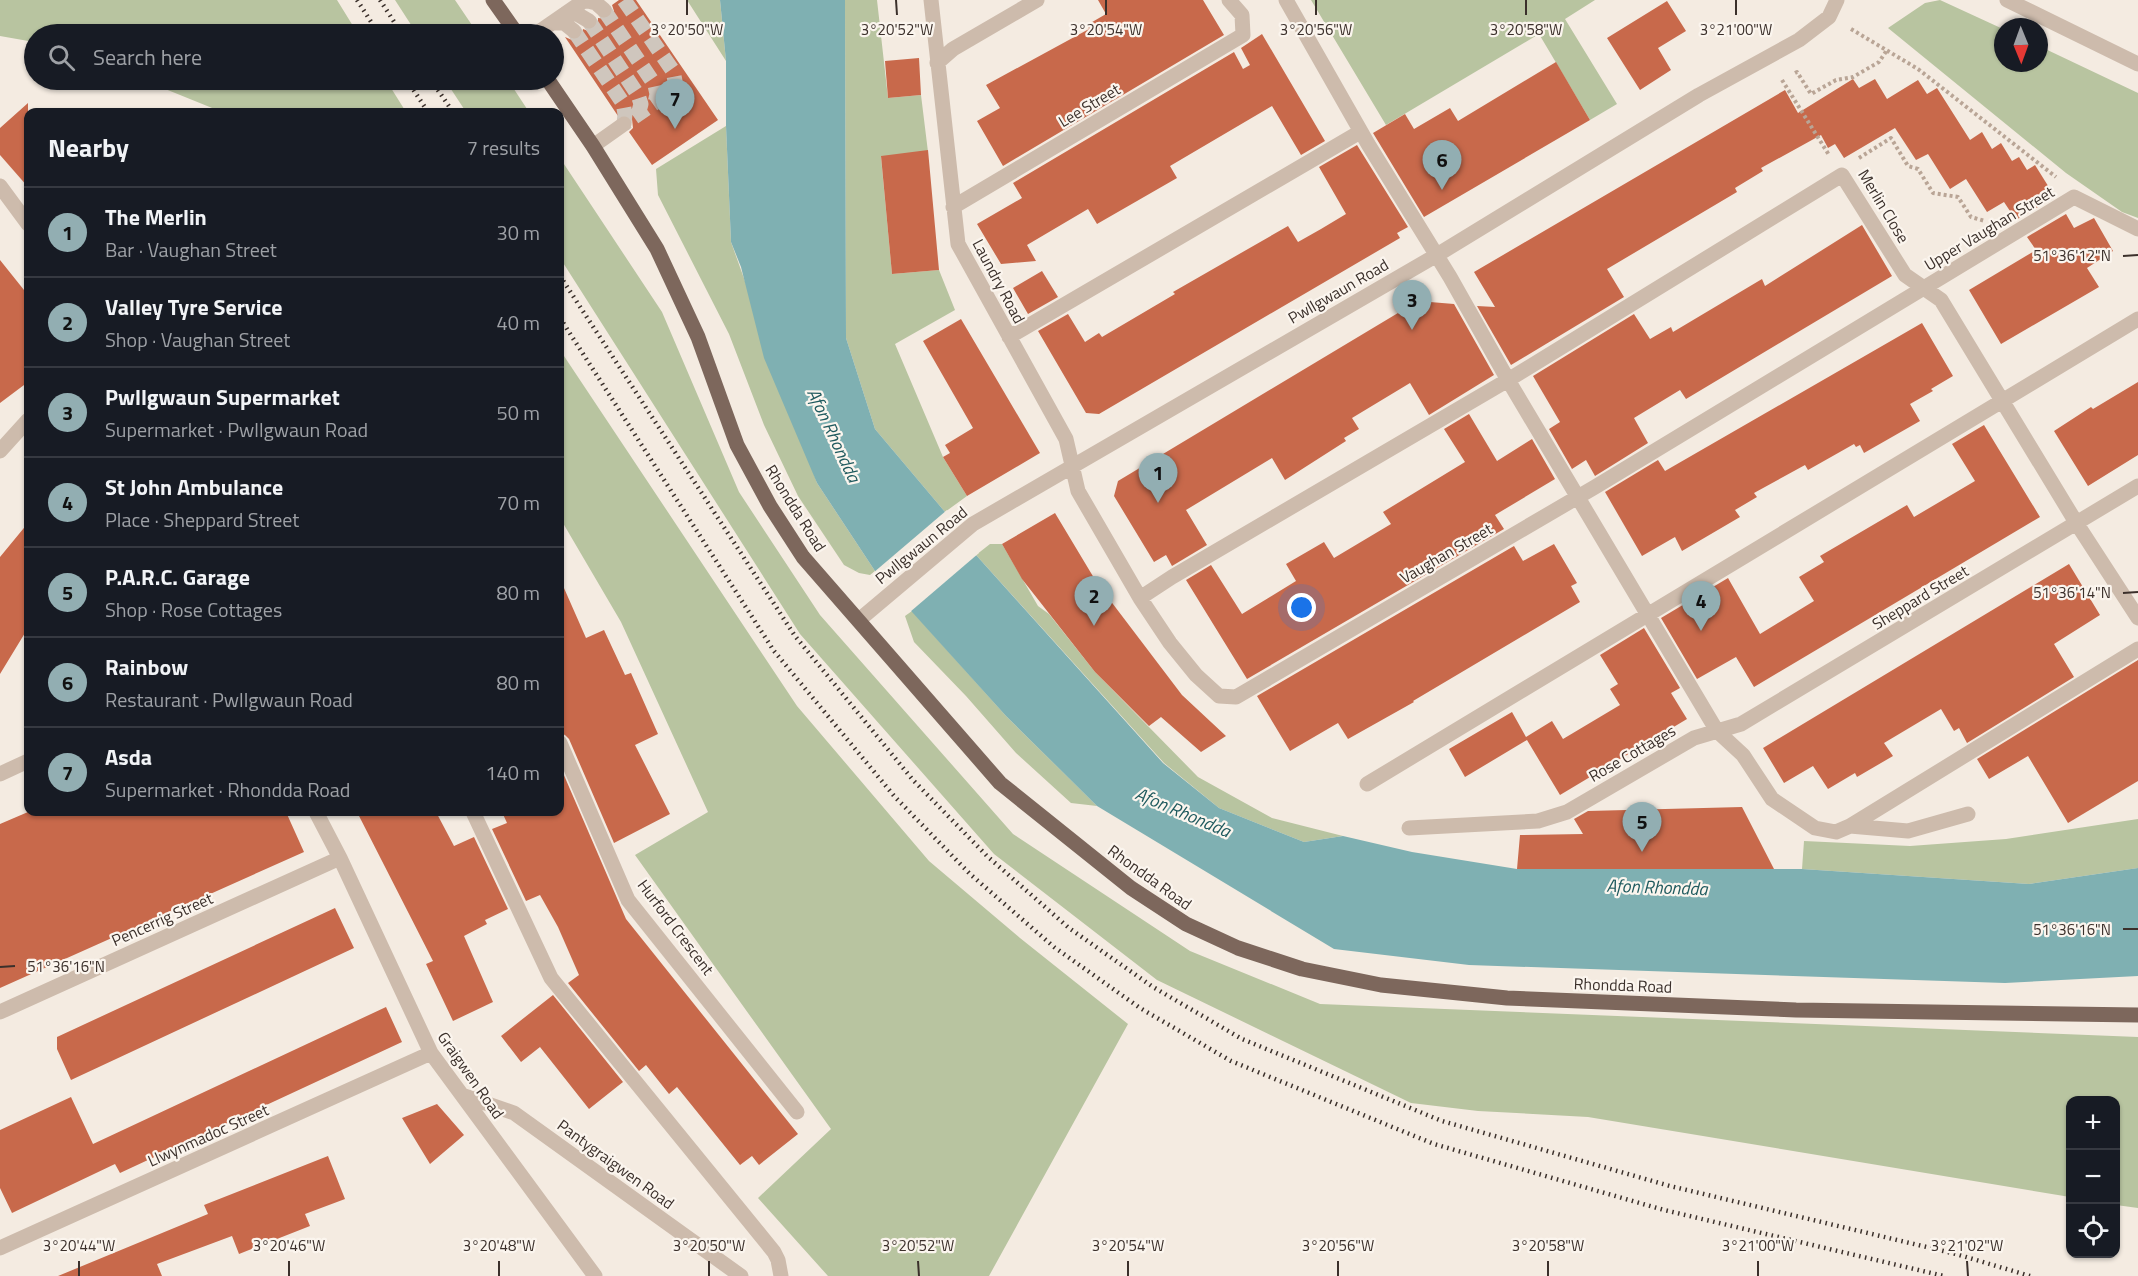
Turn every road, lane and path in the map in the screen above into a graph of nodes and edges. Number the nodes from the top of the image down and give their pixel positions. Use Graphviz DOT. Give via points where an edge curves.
graph roads {
  1 [pos="493,0"];
  2 [pos="585,0"];
  3 [pos="931,0"];
  4 [pos="1037,0"];
  5 [pos="1229,0"];
  6 [pos="1286,0"];
  7 [pos="1837,0"];
  8 [pos="2007,0"];
  9 [pos="604,10"];
  10 [pos="566,13"];
  11 [pos="1829,17"];
  12 [pos="589,21"];
  13 [pos="552,23"];
  14 [pos="511,24"];
  15 [pos="574,31"];
  16 [pos="1887,50"];
  17 [pos="1770,57"];
  18 [pos="937,63"];
  19 [pos="2138,64"];
  20 [pos="1782,81"];
  21 [pos="555,90"];
  22 [pos="624,124"];
  23 [pos="1360,132"];
  24 [pos="593,146"];
  25 [pos="1842,175"];
  26 [pos="0,186"];
  27 [pos="2074,197"];
  28 [pos="952,207"];
  29 [pos="24,219"];
  30 [pos="2138,229"];
  31 [pos="2002,241"];
  32 [pos="1437,255"];
  33 [pos="1923,289"];
  34 [pos="2138,319"];
  35 [pos="1009,337"];
  36 [pos="1508,380"];
  37 [pos="2003,401"];
  38 [pos="24,424"];
  39 [pos="0,451"];
  40 [pos="1072,467"];
  41 [pos="2138,486"];
  42 [pos="1578,497"];
  43 [pos="2077,524"];
  44 [pos="1140,598"];
  45 [pos="1647,614"];
  46 [pos="2138,618"];
  47 [pos="859,620"];
  48 [pos="2138,649"];
  49 [pos="1717,731"];
  50 [pos="564,752"];
  51 [pos="24,763"];
  52 [pos="0,774"];
  53 [pos="1367,784"];
  54 [pos="1968,814"];
  55 [pos="318,816"];
  56 [pos="474,816"];
  57 [pos="1850,826"];
  58 [pos="1409,828"];
  59 [pos="340,858"];
  60 [pos="0,1012"];
  61 [pos="2138,1015"];
  62 [pos="431,1053"];
  63 [pos="462,1095"];
  64 [pos="797,1112"];
  65 [pos="0,1248"];
  66 [pos="596,1276"];
  67 [pos="741,1276"];
  68 [pos="781,1276"];
  1 -- 14 [label="main road"];
  2 -- 9 [label="street"];
  2 -- 10 [label="street"];
  3 -- 18 [label="street, Laundry Road"];
  4 -- 18 [label="street" via="953,49"];
  5 -- 28 [label="street, Lee Street" via="1242,15 1243,35"];
  6 -- 23 [label="street"];
  7 -- 11 [label="street, Pwllgwaun Road"];
  8 -- 19 [label="street"];
  10 -- 12 [label="street"];
  10 -- 13 [label="street"];
  11 -- 16 [label="path"];
  11 -- 17 [label="street, Pwllgwaun Road"];
  13 -- 15 [label="street" via="564,23"];
  16 -- 20 [label="path" via="1879,62 1862,72 1811,94 1797,72"];
  16 -- 27 [label="path" via="1918,69 2049,171"];
  17 -- 20 [label="path"];
  17 -- 32 [label="street, Pwllgwaun Road" via="1700,95"];
  18 -- 28 [label="street, Laundry Road"];
  20 -- 25 [label="path"];
  21 -- 24 [label="main road, Rhondda Road"];
  22 -- 24 [label="street"];
  23 -- 32 [label="street"];
  23 -- 35 [label="street"];
  24 -- 47 [label="main road, Rhondda Road" via="657,249 698,337 737,445 770,506 803,557"];
  25 -- 31 [label="path, Merlin Close" via="1846,166 1891,138 1908,166 1918,169 1933,193 1958,197 1971,217 1991,223"];
  25 -- 33 [label="street, Merlin Close" via="1905,275"];
  25 -- 36 [label="street"];
  26 -- 29 [label="street"];
  27 -- 30 [label="street"];
  27 -- 31 [label="street, Upper Vaughan Street"];
  28 -- 35 [label="street, Laundry Road" via="958,244"];
  31 -- 33 [label="street, Upper Vaughan Street"];
  32 -- 36 [label="street"];
  32 -- 40 [label="street, Pwllgwaun Road"];
  33 -- 37 [label="street, Merlin Close" via="1941,300"];
  33 -- 42 [label="street, Vaughan Street"];
  34 -- 37 [label="street"];
  35 -- 40 [label="street, Laundry Road" via="1066,439"];
  36 -- 42 [label="street"];
  36 -- 44 [label="street"];
  37 -- 43 [label="street, Merlin Close"];
  37 -- 45 [label="street"];
  38 -- 39 [label="street"];
  40 -- 44 [label="street, Vaughan Street" via="1078,491"];
  40 -- 47 [label="street, Pwllgwaun Road" via="973,524"];
  41 -- 43 [label="street, Sheppard Street"];
  42 -- 44 [label="street, Vaughan Street" via="1236,697 1219,696 1196,675"];
  42 -- 45 [label="street"];
  43 -- 46 [label="street, Merlin Close"];
  43 -- 49 [label="street, Sheppard Street" via="1741,724"];
  45 -- 49 [label="street"];
  45 -- 53 [label="street"];
  47 -- 61 [label="main road, Rhondda Road" via="1000,783 1070,840 1131,888 1186,924 1238,948 1302,969 1381,985 1507,998 1796,1010"];
  48 -- 57 [label="street"];
  49 -- 57 [label="street" via="1743,755 1772,800 1815,828 1836,832"];
  49 -- 58 [label="street, Rose Cottages" via="1694,738 1567,812 1538,820"];
  50 -- 64 [label="street, Hurford Crescent" via="628,900"];
  51 -- 52 [label="street"];
  54 -- 57 [label="street" via="1908,831"];
  55 -- 59 [label="street, Graigwen Road"];
  56 -- 68 [label="street" via="551,978 774,1252"];
  59 -- 60 [label="street, Pencerrig Street"];
  59 -- 62 [label="street, Graigwen Road"];
  62 -- 63 [label="street, Graigwen Road"];
  62 -- 65 [label="street, Llwynmadoc Street"];
  63 -- 66 [label="street, Graigwen Road"];
  63 -- 67 [label="street, Pantygraigwen Road" via="514,1113"];
}
